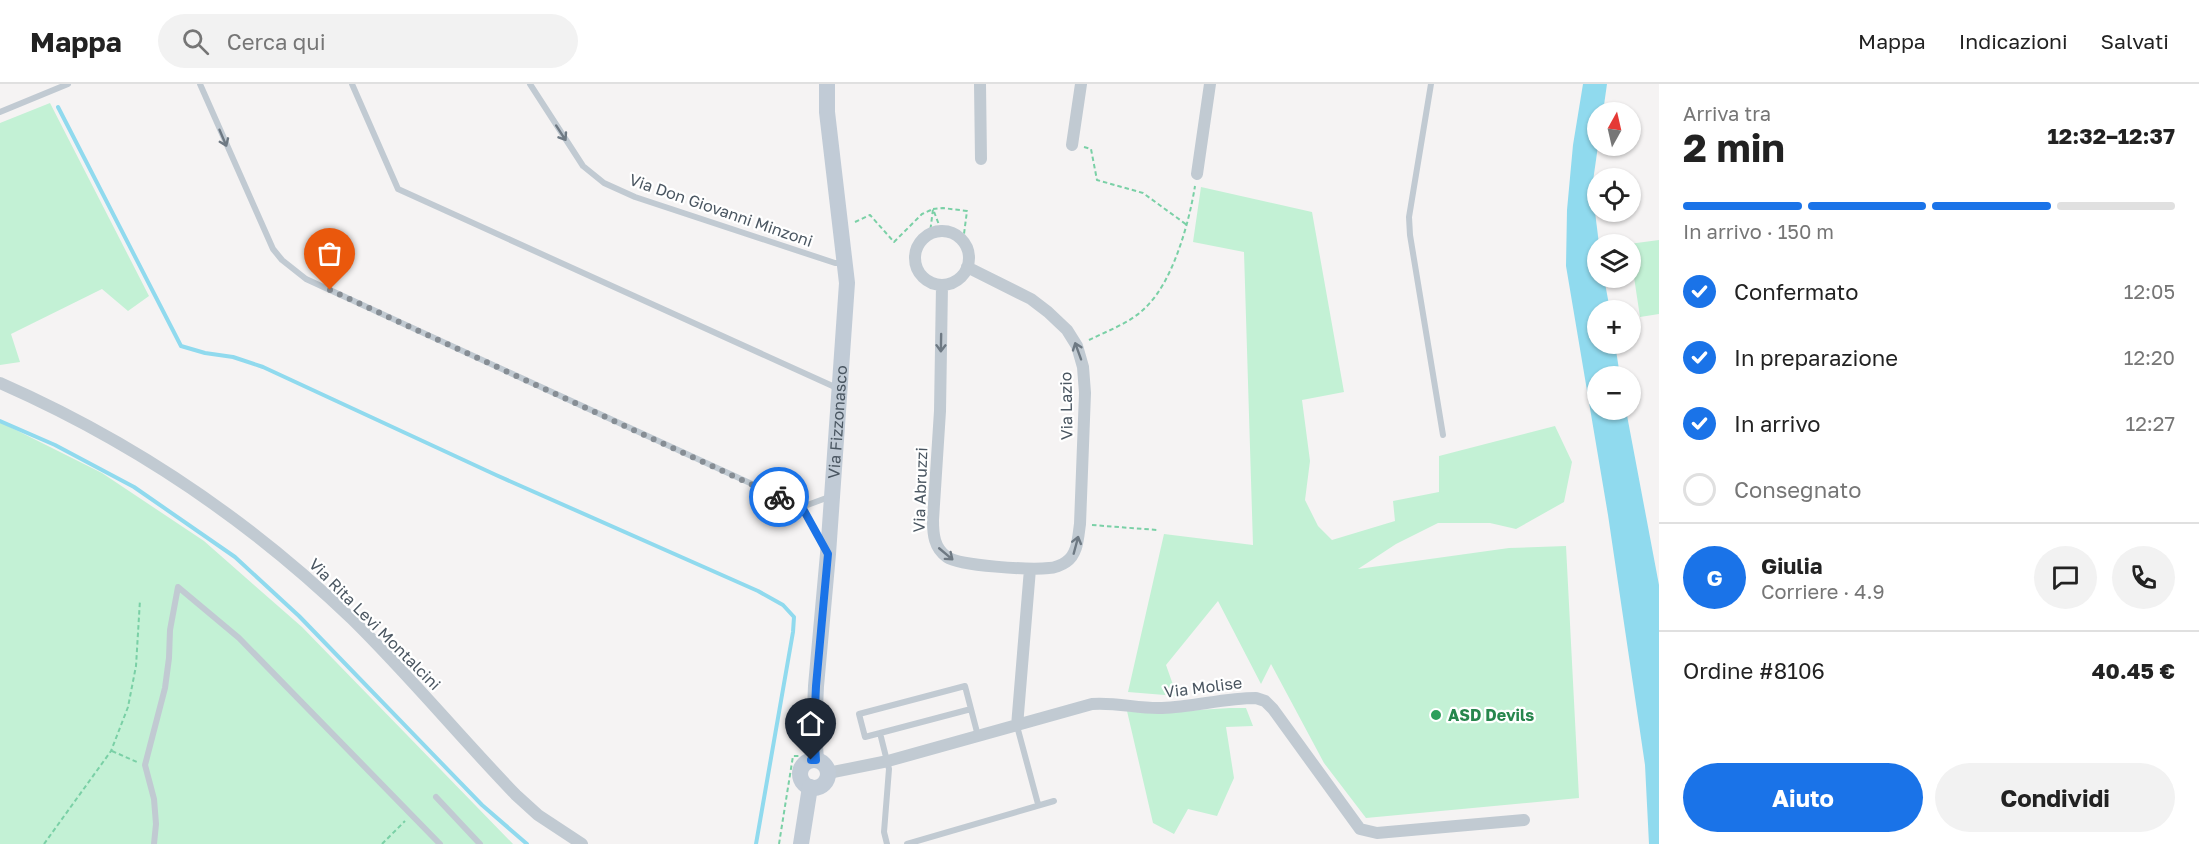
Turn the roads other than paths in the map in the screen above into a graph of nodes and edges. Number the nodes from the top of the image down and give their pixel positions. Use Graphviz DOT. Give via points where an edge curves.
graph roads {
  1 [pos="68,84"];
  2 [pos="200,84"];
  3 [pos="351,84"];
  4 [pos="530,84"];
  5 [pos="827,84"];
  6 [pos="980,84"];
  7 [pos="1081,84"];
  8 [pos="1210,84"];
  9 [pos="1431,84"];
  10 [pos="0,112"];
  11 [pos="1072,145"];
  12 [pos="981,159"];
  13 [pos="1197,174"];
  14 [pos="846,264"];
  15 [pos="967,267"];
  16 [pos="942,285"];
  17 [pos="0,383"];
  18 [pos="840,389"];
  19 [pos="1443,435"];
  20 [pos="832,495"];
  21 [pos="802,507"];
  22 [pos="828,554"];
  23 [pos="1030,568"];
  24 [pos="971,709"];
  25 [pos="1017,726"];
  26 [pos="880,733"];
  27 [pos="978,736"];
  28 [pos="816,760"];
  29 [pos="888,760"];
  30 [pos="828,773"];
  31 [pos="810,787"];
  32 [pos="436,797"];
  33 [pos="1054,801"];
  34 [pos="1038,804"];
  35 [pos="1524,820"];
  36 [pos="154,844"];
  37 [pos="441,844"];
  38 [pos="480,844"];
  39 [pos="582,844"];
  40 [pos="801,844"];
  41 [pos="887,844"];
  42 [pos="907,844"];
  1 -- 10 [label="lane"];
  2 -- 21 [label="lane, one-way" via="273,249 306,279"];
  3 -- 18 [label="lane" via="398,189"];
  4 -- 14 [label="lane, Via Don Giovanni Minzoni, one-way" via="583,166 604,183 635,197"];
  5 -- 14 [label="main road, Via Fizzonasco"];
  6 -- 12 [label="street"];
  7 -- 11 [label="street"];
  8 -- 13 [label="street"];
  9 -- 19 [label="lane" via="1410,226"];
  14 -- 18 [label="main road, Via Fizzonasco"];
  15 -- 16 [label="street" via="953,282"];
  15 -- 16 [label="street" via="967,246 951,232 936,232 922,239 916,248 916,269 932,283"];
  23 -- 15 [label="street, Via Lazio, one-way" via="1051,568 1066,562 1077,545 1083,367 1067,330 1048,312 1031,299"];
  16 -- 23 [label="street, Via Abruzzi, one-way" via="933,538 939,550 957,562"];
  17 -- 39 [label="street, Via Rita Levi Montalcini" via="56,408 159,466 266,543 351,619 516,795"];
  18 -- 20 [label="main road, Via Fizzonasco"];
  20 -- 21 [label="lane"];
  20 -- 22 [label="main road, Via Fizzonasco"];
  21 -- 22 [label="lane"];
  22 -- 28 [label="main road, Via Fizzonasco" via="816,686"];
  23 -- 25 [label="street"];
  24 -- 26 [label="lane"];
  24 -- 26 [label="lane" via="965,686 859,714 865,737"];
  24 -- 27 [label="lane"];
  25 -- 27 [label="street, Via Molise"];
  25 -- 34 [label="lane"];
  25 -- 35 [label="street, Via Molise" via="1106,703 1157,709 1256,698 1273,709 1360,829 1377,833"];
  26 -- 29 [label="lane"];
  27 -- 29 [label="street, Via Molise"];
  28 -- 30 [label="main road" via="825,764"];
  28 -- 31 [label="main road" via="801,769 801,778"];
  29 -- 30 [label="street, Via Molise"];
  29 -- 41 [label="lane" via="884,832"];
  30 -- 31 [label="main road" via="823,785"];
  31 -- 40 [label="main road"];
  32 -- 38 [label="lane"];
  33 -- 34 [label="lane"];
  34 -- 42 [label="lane"];
  36 -- 37 [label="lane" via="154,800 145,765 165,687 178,587 239,638"];
}
